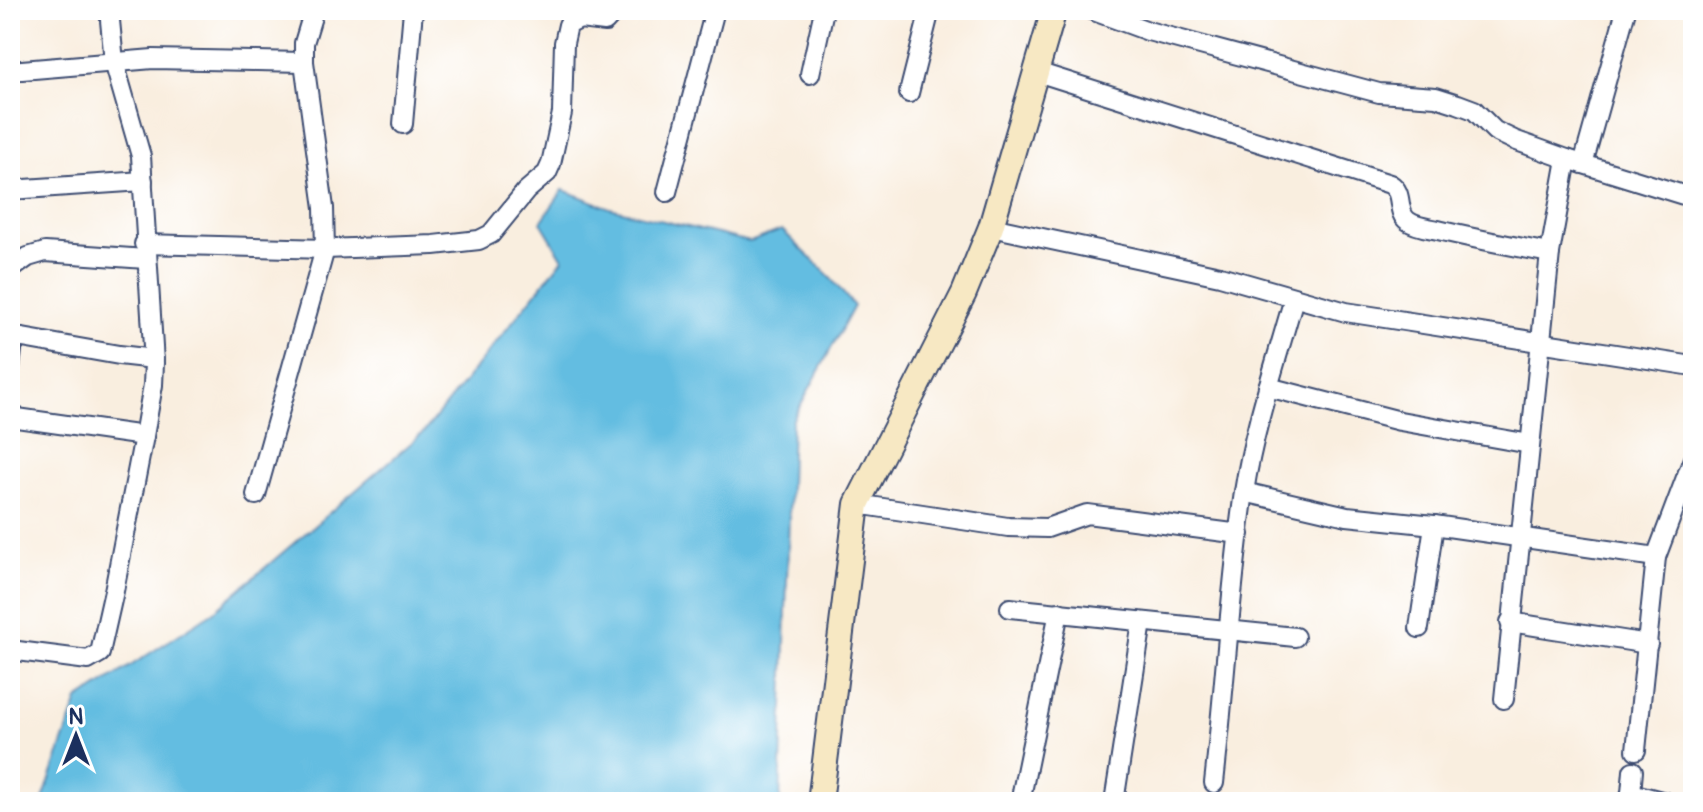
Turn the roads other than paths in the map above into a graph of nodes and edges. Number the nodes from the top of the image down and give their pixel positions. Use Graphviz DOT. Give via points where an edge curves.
graph roads {
  1 [pos="109,10"];
  2 [pos="314,10"];
  3 [pos="413,10"];
  4 [pos="616,10"];
  5 [pos="715,10"];
  6 [pos="824,10"];
  7 [pos="930,10"];
  8 [pos="1054,10"];
  9 [pos="1091,10"];
  10 [pos="1626,10"];
  11 [pos="114,62"];
  12 [pos="304,62"];
  13 [pos="10,71"];
  14 [pos="1037,72"];
  15 [pos="810,74"];
  16 [pos="909,93"];
  17 [pos="403,124"];
  18 [pos="1575,162"];
  19 [pos="143,181"];
  20 [pos="10,190"];
  21 [pos="667,192"];
  22 [pos="1693,198"];
  23 [pos="991,227"];
  24 [pos="325,249"];
  25 [pos="145,251"];
  26 [pos="1550,253"];
  27 [pos="10,270"];
  28 [pos="1294,298"];
  29 [pos="1541,342"];
  30 [pos="154,359"];
  31 [pos="1693,366"];
  32 [pos="10,368"];
  33 [pos="1268,387"];
  34 [pos="10,417"];
  35 [pos="144,436"];
  36 [pos="1530,444"];
  37 [pos="1693,459"];
  38 [pos="1244,492"];
  39 [pos="256,495"];
  40 [pos="857,504"];
  41 [pos="1434,525"];
  42 [pos="1240,534"];
  43 [pos="1521,539"];
  44 [pos="1656,557"];
  45 [pos="1010,608"];
  46 [pos="1059,612"];
  47 [pos="1142,622"];
  48 [pos="1510,622"];
  49 [pos="1419,628"];
  50 [pos="1228,632"];
  51 [pos="1295,637"];
  52 [pos="1648,644"];
  53 [pos="10,650"];
  54 [pos="1504,699"];
  55 [pos="1636,750"];
  56 [pos="1633,771"];
  57 [pos="1214,783"];
  58 [pos="1022,792"];
  59 [pos="1630,798"];
  60 [pos="820,802"];
  61 [pos="1114,802"];
  62 [pos="1665,802"];
  1 -- 11 [label="street"];
  2 -- 12 [label="street"];
  3 -- 17 [label="street"];
  4 -- 24 [label="street" via="605,22 580,19 565,31 562,113 551,164 491,234 434,245"];
  5 -- 21 [label="street"];
  6 -- 15 [label="street"];
  7 -- 16 [label="street"];
  8 -- 14 [label="main road"];
  9 -- 18 [label="street" via="1148,31 1379,93 1436,97 1474,110 1495,131"];
  10 -- 18 [label="street"];
  11 -- 12 [label="street"];
  11 -- 13 [label="street"];
  11 -- 19 [label="street"];
  12 -- 24 [label="street"];
  14 -- 23 [label="main road"];
  14 -- 26 [label="street" via="1390,184 1399,193 1402,214 1417,225"];
  18 -- 22 [label="street"];
  18 -- 26 [label="street"];
  19 -- 20 [label="street"];
  19 -- 25 [label="street"];
  23 -- 28 [label="street" via="1220,276"];
  23 -- 40 [label="main road" via="964,293"];
  24 -- 25 [label="street"];
  24 -- 39 [label="street"];
  25 -- 27 [label="street" via="45,252"];
  25 -- 30 [label="street"];
  26 -- 29 [label="street"];
  28 -- 29 [label="street" via="1346,312"];
  28 -- 33 [label="street"];
  29 -- 31 [label="street"];
  29 -- 36 [label="street"];
  30 -- 32 [label="street" via="17,337"];
  30 -- 35 [label="street"];
  33 -- 36 [label="street" via="1400,421"];
  33 -- 38 [label="street"];
  34 -- 35 [label="street"];
  35 -- 53 [label="street" via="100,653 88,660"];
  36 -- 43 [label="street"];
  37 -- 44 [label="street"];
  38 -- 41 [label="street" via="1347,516"];
  38 -- 42 [label="street"];
  40 -- 42 [label="street" via="1008,527 1047,528 1087,514"];
  40 -- 60 [label="main road"];
  41 -- 43 [label="street"];
  41 -- 49 [label="street"];
  42 -- 50 [label="street"];
  43 -- 44 [label="street"];
  43 -- 48 [label="street"];
  44 -- 52 [label="street"];
  45 -- 46 [label="street"];
  46 -- 47 [label="street"];
  46 -- 58 [label="street"];
  47 -- 50 [label="street"];
  47 -- 61 [label="street"];
  48 -- 52 [label="street"];
  48 -- 54 [label="street"];
  50 -- 51 [label="street"];
  50 -- 57 [label="street"];
  52 -- 55 [label="street"];
  56 -- 59 [label="street"];
  59 -- 62 [label="street"];
}
